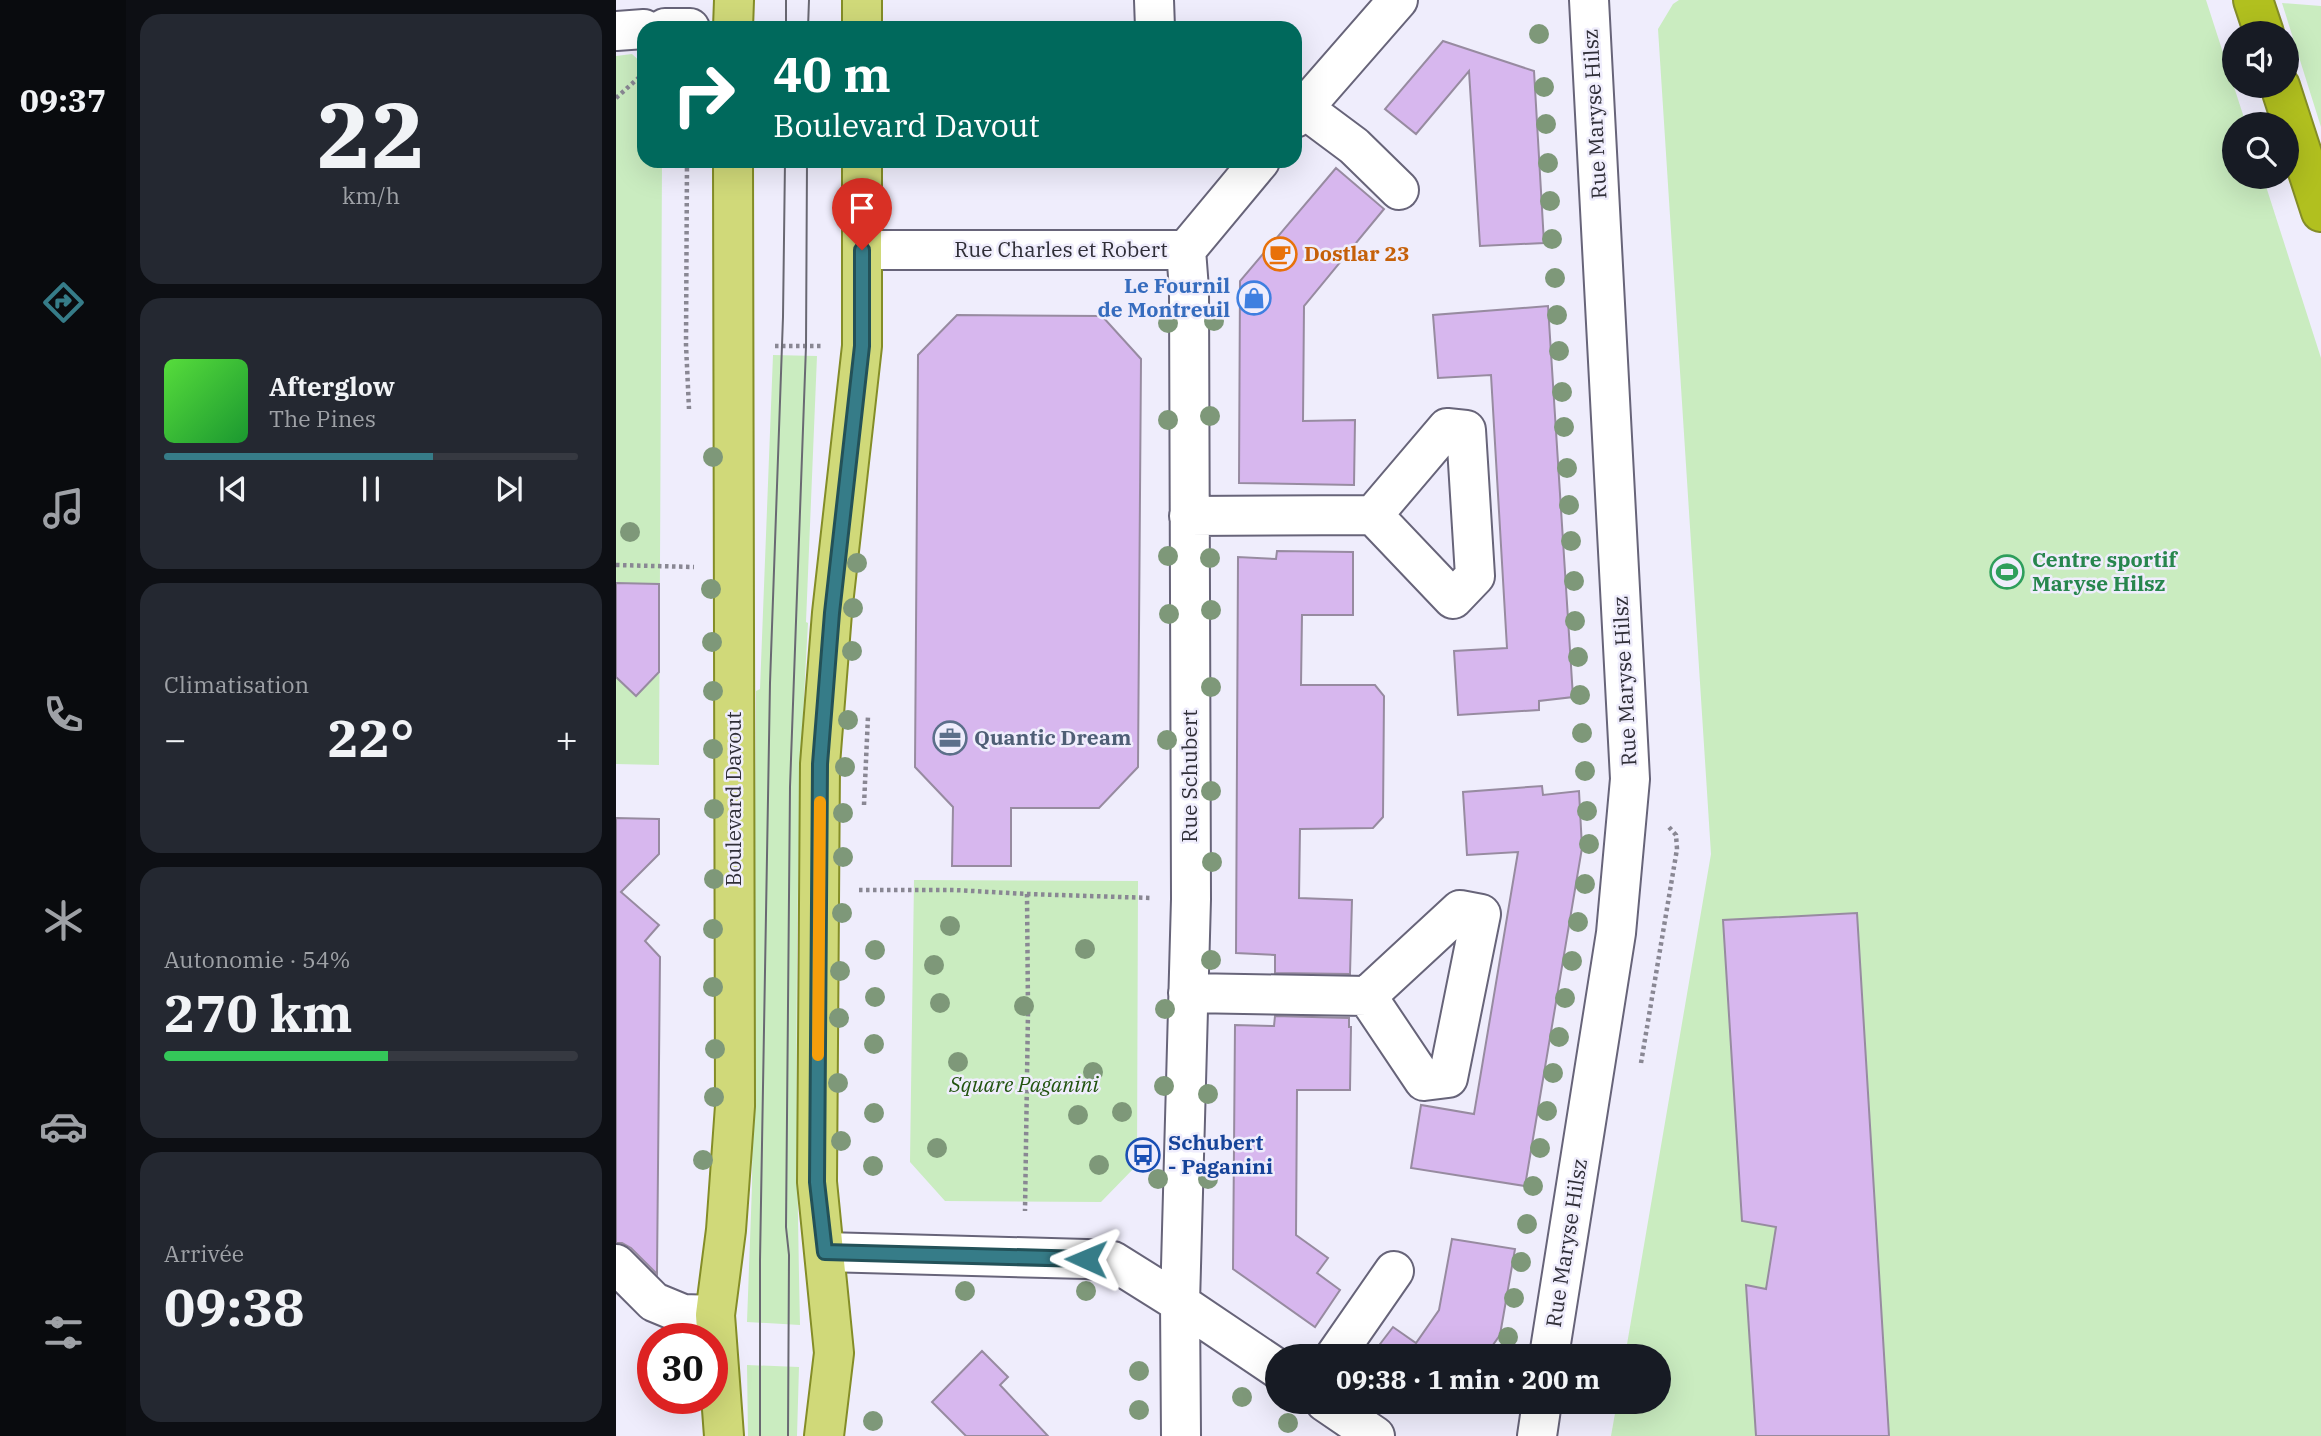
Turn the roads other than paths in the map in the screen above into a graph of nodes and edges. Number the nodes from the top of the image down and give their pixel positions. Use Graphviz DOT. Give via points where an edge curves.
graph roads {
  1 [pos="734,0"];
  2 [pos="862,0"];
  3 [pos="1154,0"];
  4 [pos="1398,0"];
  5 [pos="1590,0"];
  6 [pos="2253,0"];
  7 [pos="733,21"];
  8 [pos="862,21"];
  9 [pos="1155,21"];
  10 [pos="2260,21"];
  11 [pos="637,30"];
  12 [pos="616,32"];
  13 [pos="2284,98"];
  14 [pos="1302,110"];
  15 [pos="1302,115"];
  16 [pos="733,168"];
  17 [pos="862,168"];
  18 [pos="1253,168"];
  19 [pos="1399,190"];
  20 [pos="2321,212"];
  21 [pos="862,250"];
  22 [pos="1186,250"];
  23 [pos="1373,515"];
  24 [pos="1189,516"];
  25 [pos="1188,993"];
  26 [pos="1367,996"];
  27 [pos="825,1252"];
  28 [pos="616,1264"];
  29 [pos="1394,1272"];
  30 [pos="1180,1303"];
  31 [pos="715,1315"];
  32 [pos="1343,1344"];
  33 [pos="1551,1344"];
  34 [pos="1265,1360"];
  35 [pos="1343,1414"];
  36 [pos="1540,1414"];
  37 [pos="724,1436"];
  38 [pos="824,1436"];
  39 [pos="1181,1436"];
  40 [pos="1375,1436"];
  41 [pos="1537,1436"];
  1 -- 7 [label="main road"];
  2 -- 8 [label="main road"];
  3 -- 9 [label="street"];
  4 -- 14 [label="street"];
  5 -- 33 [label="street, Rue Maryse Hilsz" via="1630,779 1616,933"];
  6 -- 10 [label="highway"];
  11 -- 12 [label="street"];
  13 -- 20 [label="highway"];
  15 -- 19 [label="street" via="1354,146"];
  16 -- 31 [label="main road, Boulevard Davout" via="736,1106"];
  17 -- 21 [label="main road"];
  18 -- 22 [label="street, Rue Charles et Robert"];
  21 -- 22 [label="street, Rue Charles et Robert"];
  21 -- 27 [label="main road" via="862,346 820,764 817,1182"];
  22 -- 24 [label="street, Rue Schubert"];
  23 -- 24 [label="street"];
  24 -- 25 [label="street, Rue Schubert"];
  25 -- 26 [label="street"];
  25 -- 30 [label="street, Rue Schubert"];
  27 -- 30 [label="street" via="1113,1261"];
  27 -- 38 [label="main road" via="834,1353"];
  28 -- 31 [label="street" via="654,1302 683,1314"];
  29 -- 32 [label="street"];
  30 -- 34 [label="street"];
  30 -- 39 [label="street, Rue Schubert"];
  31 -- 37 [label="main road, Boulevard Davout"];
  35 -- 40 [label="street"];
  36 -- 41 [label="street"];
}
